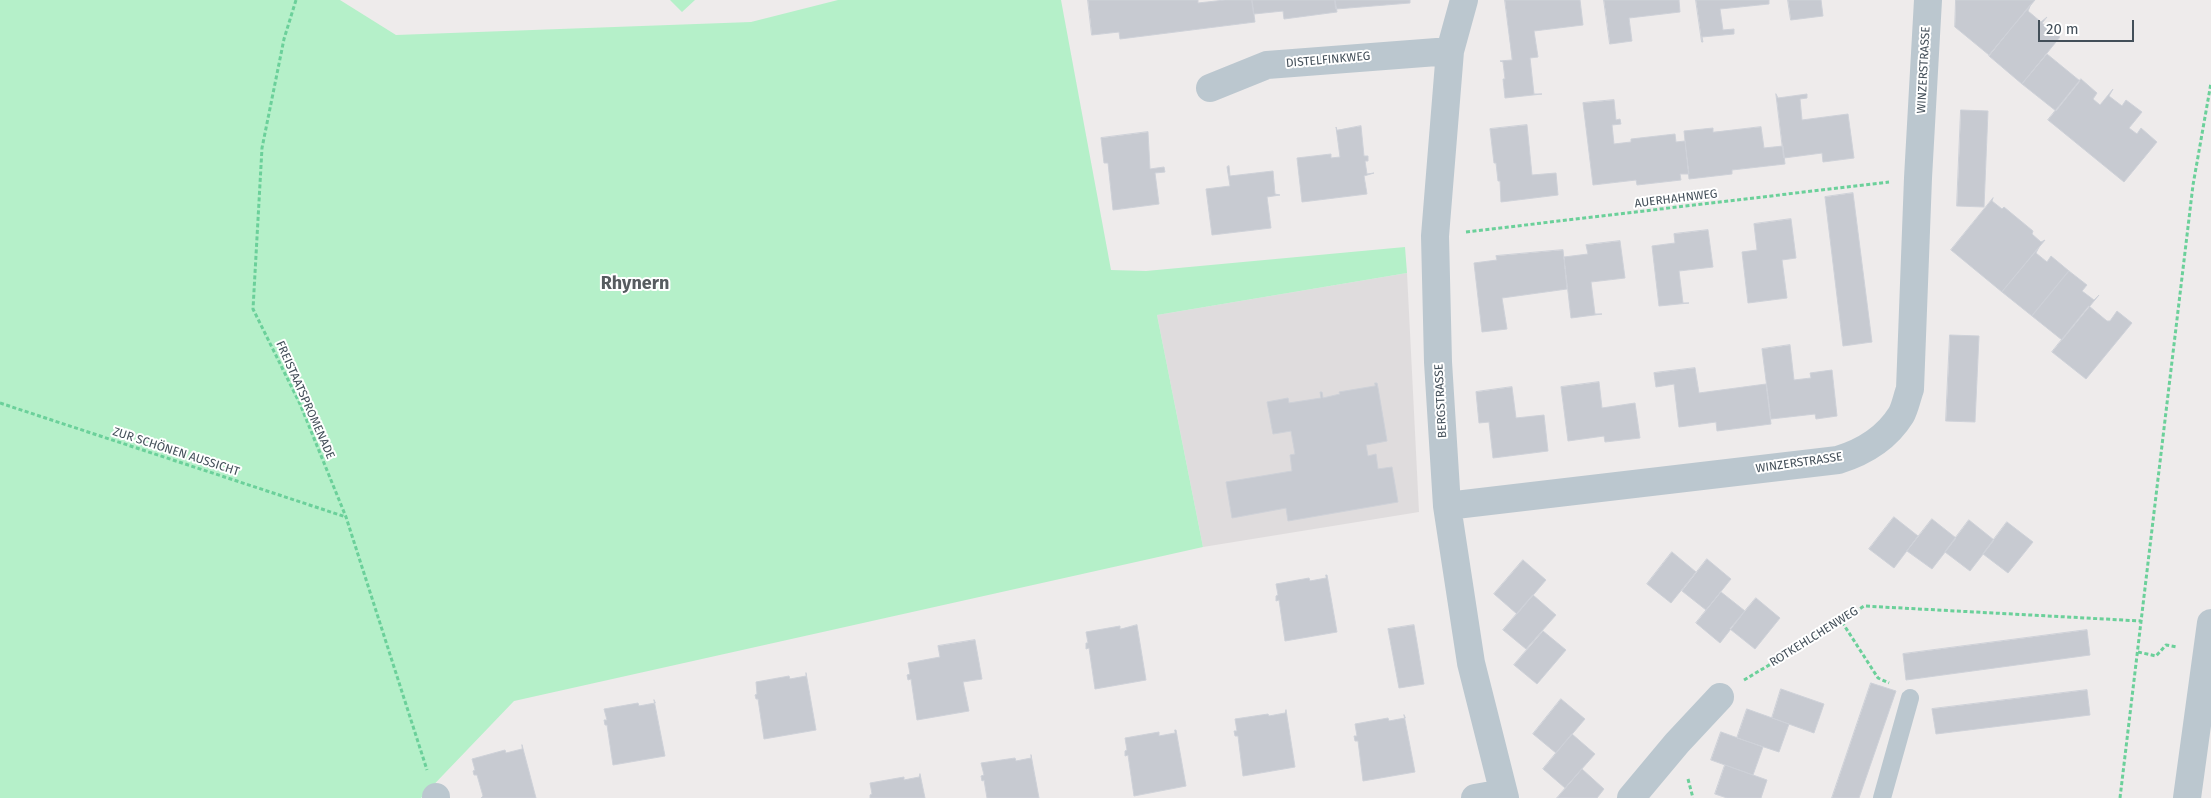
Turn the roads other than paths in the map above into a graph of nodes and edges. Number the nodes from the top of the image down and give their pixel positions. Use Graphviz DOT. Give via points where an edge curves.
graph roads {
  1 [pos="1464,0"];
  2 [pos="1928,0"];
  3 [pos="1450,51"];
  4 [pos="1210,88"];
  5 [pos="1447,506"];
  6 [pos="2211,623"];
  7 [pos="1720,697"];
  8 [pos="1910,698"];
  9 [pos="1504,795"];
  10 [pos="1475,798"];
  11 [pos="1631,798"];
  12 [pos="1882,798"];
  13 [pos="2188,798"];
  1 -- 3 [label="street, BERGSTRASSE"];
  2 -- 5 [label="street, WINZERSTRASSE" via="1910,389 1902,414 1881,439 1859,453 1838,460"];
  3 -- 4 [label="street, DISTELFINKWEG" via="1267,65"];
  3 -- 5 [label="street, BERGSTRASSE" via="1436,236 1438,362"];
  5 -- 9 [label="street, BERGSTRASSE" via="1471,663"];
  6 -- 13 [label="street"];
  7 -- 11 [label="street"];
  8 -- 12 [label="lane"];
  9 -- 10 [label="street"];
}
